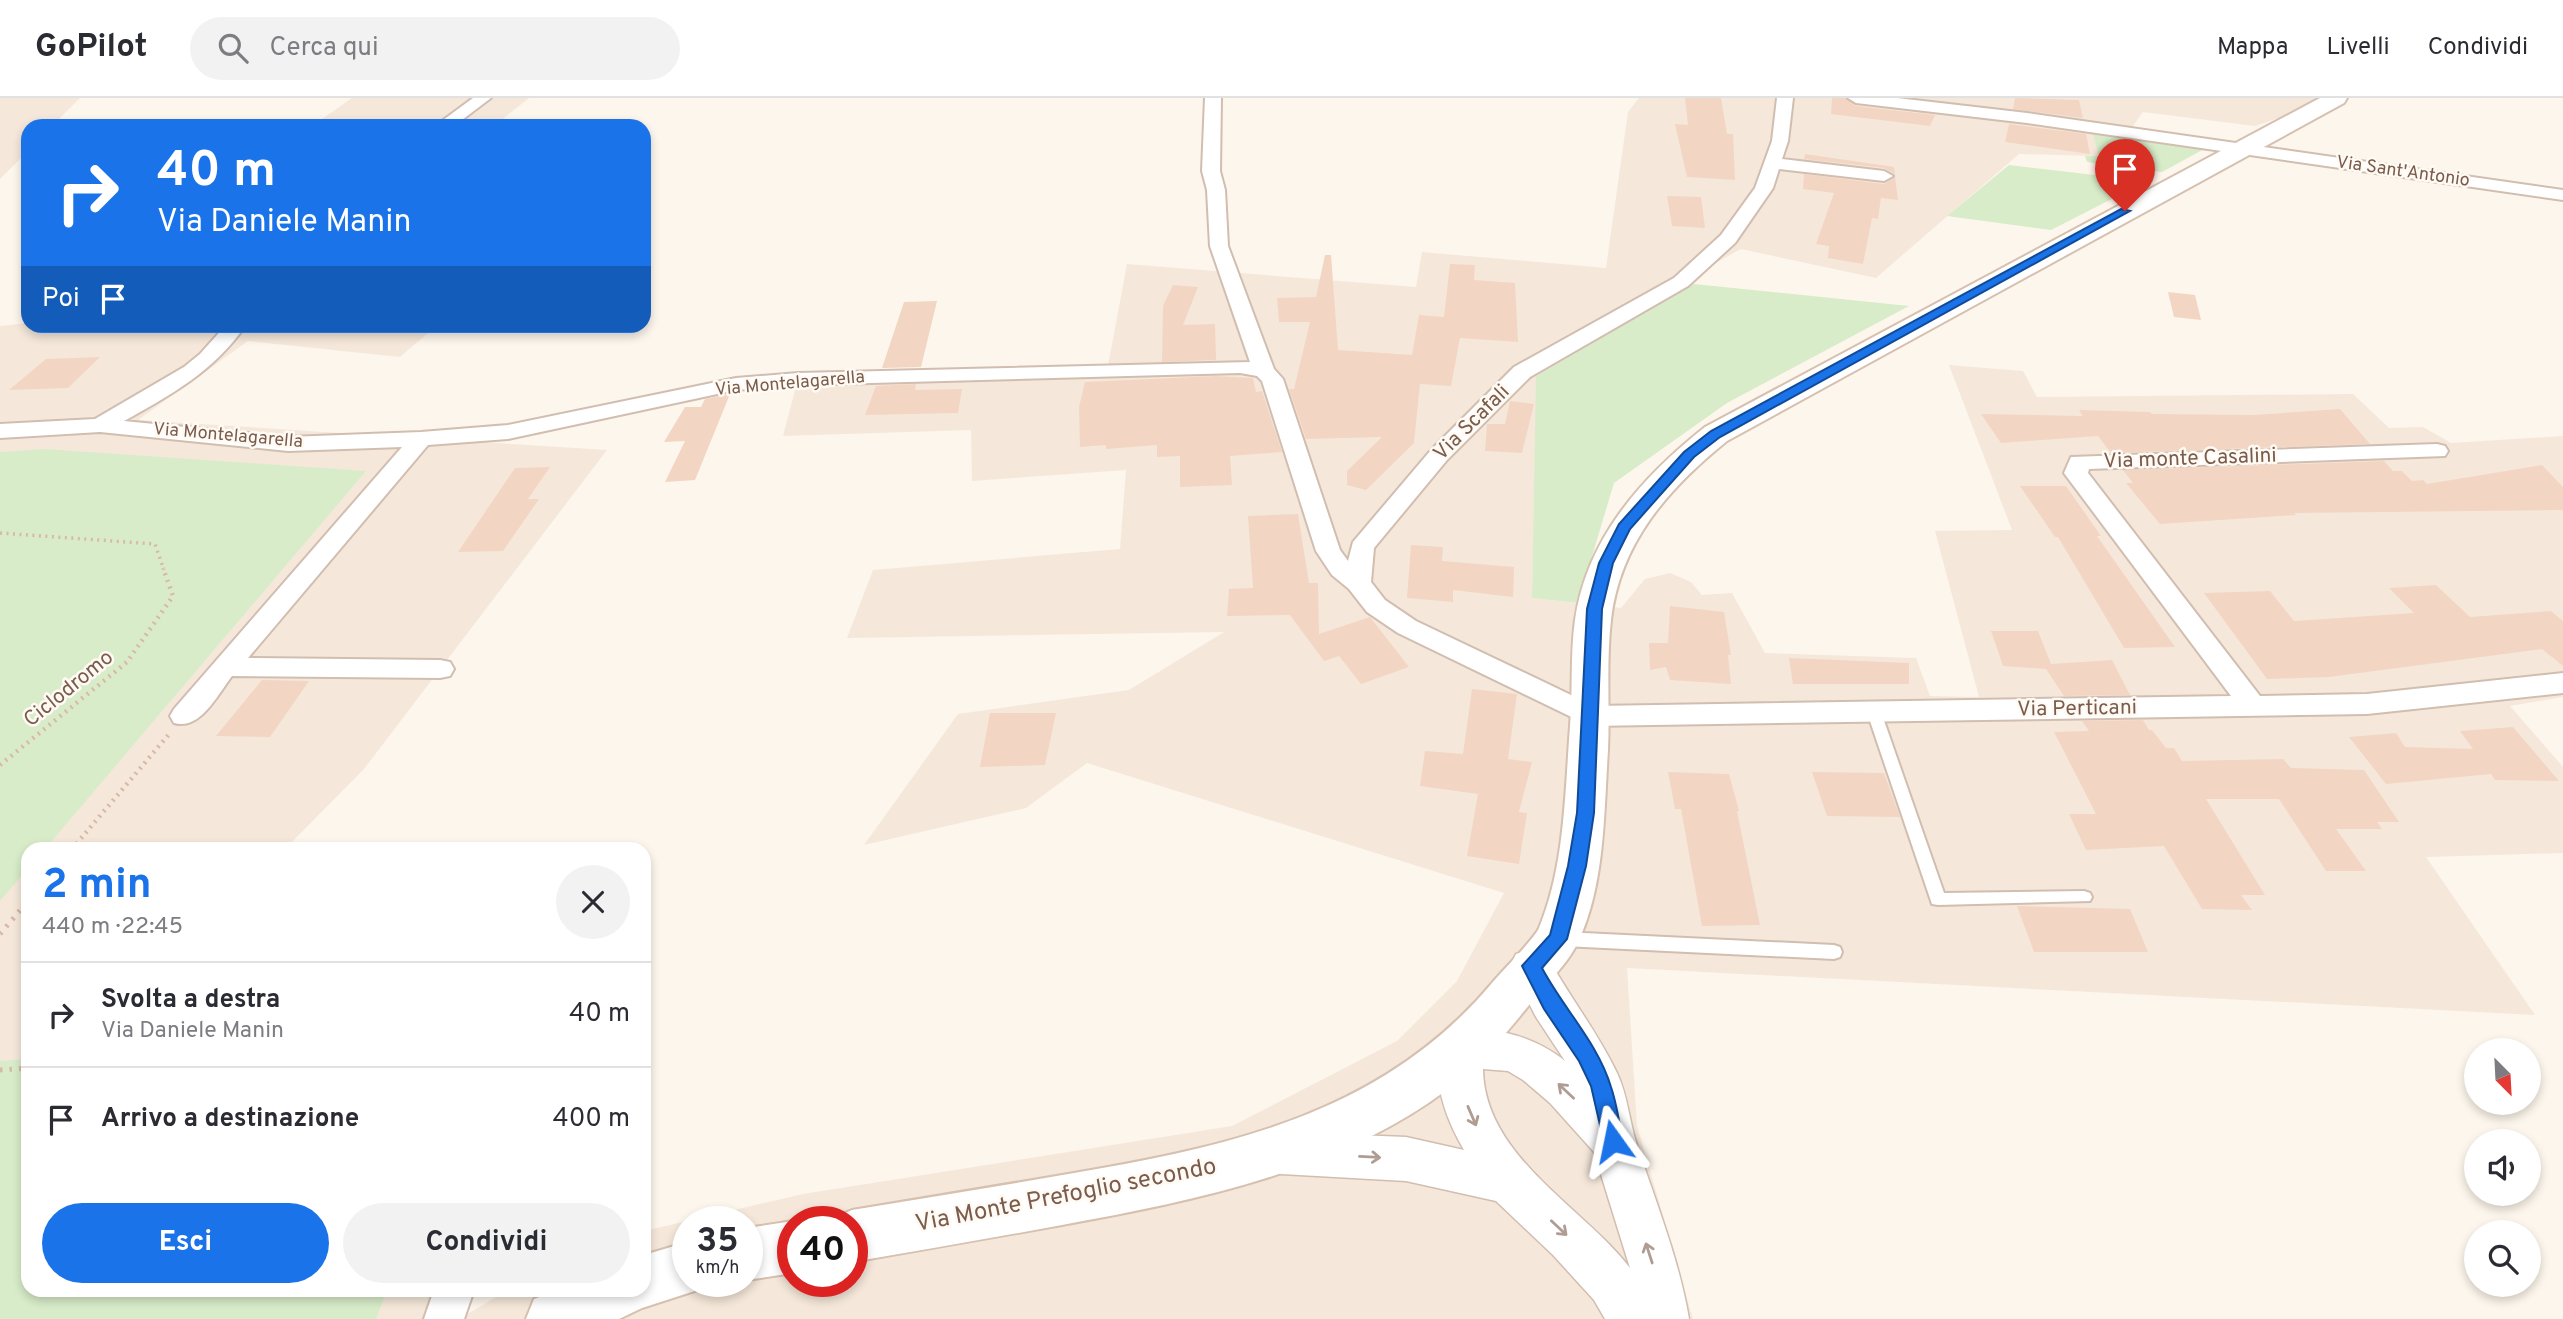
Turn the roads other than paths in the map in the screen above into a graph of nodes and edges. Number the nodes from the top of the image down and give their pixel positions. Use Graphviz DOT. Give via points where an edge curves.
graph roads {
  1 [pos="482,98"];
  2 [pos="1213,98"];
  3 [pos="1785,98"];
  4 [pos="1856,98"];
  5 [pos="2336,98"];
  6 [pos="453,119"];
  7 [pos="2242,149"];
  8 [pos="1773,163"];
  9 [pos="1884,176"];
  10 [pos="2563,195"];
  11 [pos="230,333"];
  12 [pos="1264,371"];
  13 [pos="100,425"];
  14 [pos="0,431"];
  15 [pos="421,439"];
  16 [pos="2437,451"];
  17 [pos="1358,583"];
  18 [pos="225,667"];
  19 [pos="440,669"];
  20 [pos="2563,683"];
  21 [pos="2253,706"];
  22 [pos="1874,712"];
  23 [pos="184,716"];
  24 [pos="1590,716"];
  25 [pos="2084,897"];
  26 [pos="1545,952"];
  27 [pos="1834,952"];
  28 [pos="1461,1050"];
  29 [pos="1613,1141"];
  30 [pos="1278,1153"];
  31 [pos="1509,1182"];
  32 [pos="868,1234"];
  33 [pos="672,1273"];
  34 [pos="651,1280"];
  35 [pos="452,1297"];
  36 [pos="606,1297"];
  37 [pos="444,1319"];
  38 [pos="554,1319"];
  39 [pos="1634,1319"];
  40 [pos="1664,1319"];
  1 -- 6 [label="street"];
  2 -- 12 [label="street" via="1212,171 1219,246"];
  3 -- 8 [label="street, Via Scafali"];
  4 -- 7 [label="street"];
  5 -- 7 [label="main road, Via Monte Prefoglio secondo"];
  7 -- 10 [label="street, Via Sant'Antonio"];
  7 -- 24 [label="main road, Via Monte Prefoglio secondo" via="1716,434 1689,455 1623,527 1606,563 1595,609"];
  8 -- 9 [label="street"];
  8 -- 17 [label="street, Via Scafali" via="1764,187 1728,239 1681,282 1522,372 1439,455 1362,547"];
  11 -- 13 [label="street" via="204,363"];
  12 -- 15 [label="street, Via Montelagarella" via="1240,367 784,380 736,384 508,432"];
  12 -- 17 [label="street" via="1272,379 1328,551"];
  13 -- 14 [label="street, Via Montelagarella"];
  13 -- 15 [label="street, Via Montelagarella" via="288,444"];
  15 -- 18 [label="street"];
  16 -- 21 [label="street, Via monte Casalini" via="2079,462 2076,473"];
  17 -- 24 [label="street" via="1376,606 1407,627"];
  18 -- 19 [label="street"];
  18 -- 23 [label="street"];
  20 -- 21 [label="street, Via Perticani" via="2367,704"];
  21 -- 22 [label="street, Via Perticani"];
  22 -- 24 [label="street, Via Perticani"];
  22 -- 25 [label="lane" via="1938,899"];
  24 -- 26 [label="main road, Via Monte Prefoglio secondo" via="1577,866"];
  26 -- 27 [label="lane"];
  26 -- 28 [label="main road, Via Monte Prefoglio secondo" via="1505,1006"];
  26 -- 29 [label="street" via="1550,1004 1586,1055 1601,1086"];
  29 -- 28 [label="street, one-way" via="1571,1094 1531,1060 1509,1052"];
  28 -- 30 [label="main road, Via Monte Prefoglio secondo" via="1400,1095"];
  28 -- 31 [label="street, one-way" via="1461,1085 1470,1118"];
  40 -- 29 [label="street, one-way" via="1658,1279"];
  30 -- 31 [label="street, one-way" via="1406,1159"];
  30 -- 32 [label="main road, Via Monte Prefoglio secondo" via="1122,1190"];
  31 -- 39 [label="street, one-way" via="1570,1238 1611,1283"];
  33 -- 34 [label="main road"];
  35 -- 37 [label="street"];
  36 -- 38 [label="main road"];
}
